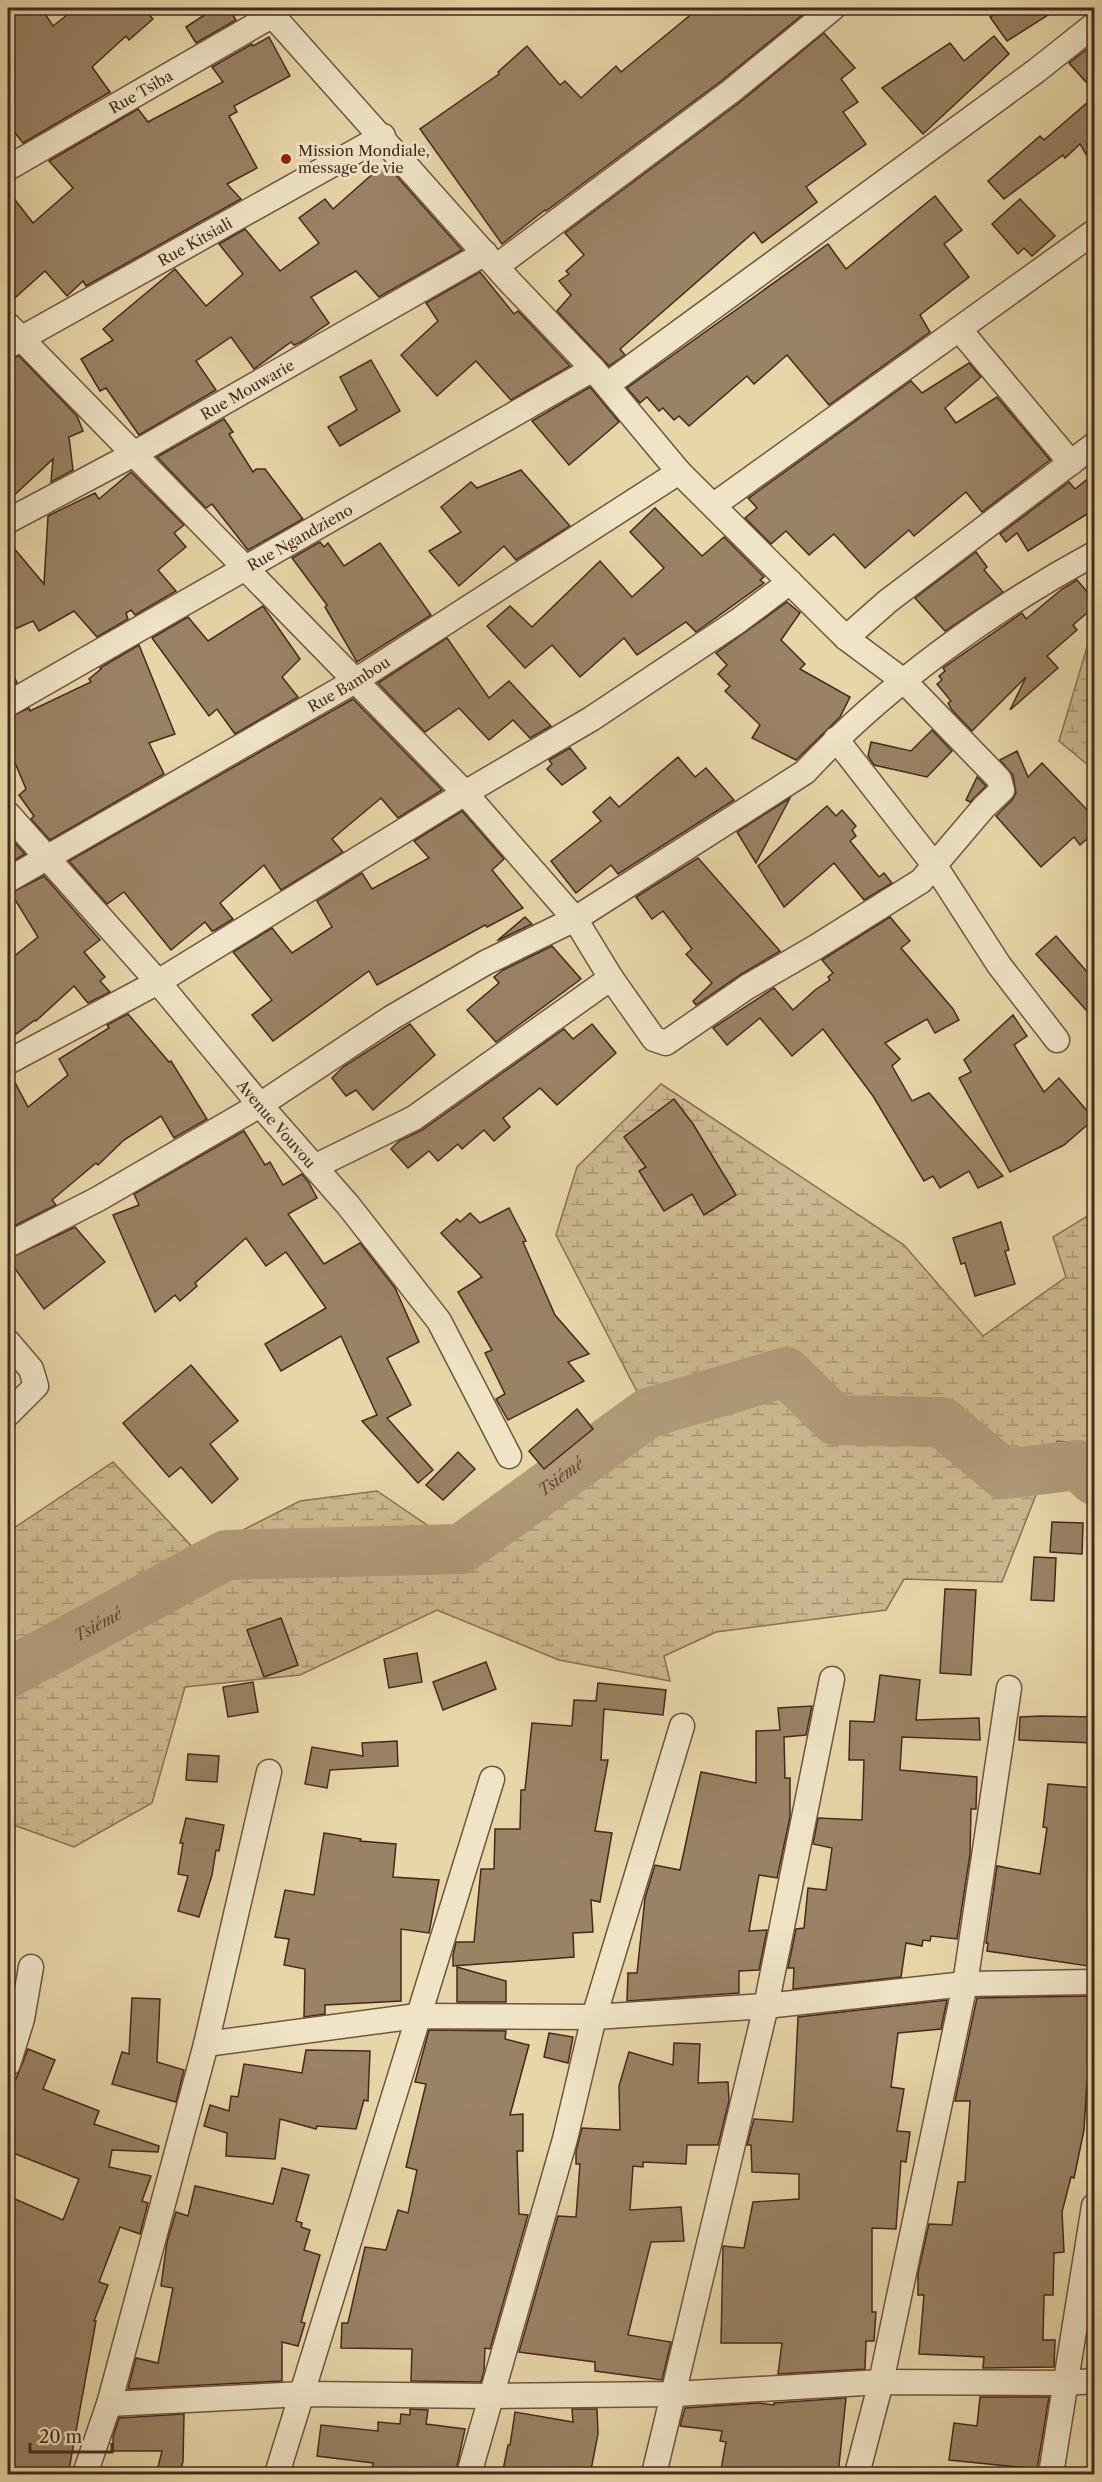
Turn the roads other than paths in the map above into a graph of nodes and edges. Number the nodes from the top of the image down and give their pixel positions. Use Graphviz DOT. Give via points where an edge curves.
graph roads {
  1 [pos="833,8"];
  2 [pos="270,11"];
  3 [pos="1095,25"];
  4 [pos="383,136"];
  5 [pos="8,168"];
  6 [pos="1095,232"];
  7 [pos="491,260"];
  8 [pos="959,329"];
  9 [pos="12,337"];
  10 [pos="600,377"];
  11 [pos="1095,445"];
  12 [pos="132,455"];
  13 [pos="1071,463"];
  14 [pos="679,472"];
  15 [pos="714,505"];
  16 [pos="8,521"];
  17 [pos="1095,554"];
  18 [pos="245,570"];
  19 [pos="790,582"];
  20 [pos="846,638"];
  21 [pos="356,681"];
  22 [pos="905,682"];
  23 [pos="8,704"];
  24 [pos="836,739"];
  25 [pos="465,792"];
  26 [pos="8,814"];
  27 [pos="48,858"];
  28 [pos="934,866"];
  29 [pos="8,880"];
  30 [pos="575,919"];
  31 [pos="611,978"];
  32 [pos="158,982"];
  33 [pos="1057,1040"];
  34 [pos="8,1062"];
  35 [pos="260,1105"];
  36 [pos="314,1167"];
  37 [pos="8,1245"];
  38 [pos="8,1342"];
  39 [pos="8,1414"];
  40 [pos="509,1456"];
  41 [pos="832,1679"];
  42 [pos="1009,1688"];
  43 [pos="682,1726"];
  44 [pos="269,1772"];
  45 [pos="492,1779"];
  46 [pos="30,1967"];
  47 [pos="1095,1982"];
  48 [pos="966,1984"];
  49 [pos="766,2006"];
  50 [pos="417,2016"];
  51 [pos="594,2017"];
  52 [pos="206,2044"];
  53 [pos="8,2064"];
  54 [pos="1095,2206"];
  55 [pos="1095,2381"];
  56 [pos="881,2382"];
  57 [pos="1066,2383"];
  58 [pos="303,2394"];
  59 [pos="675,2394"];
  60 [pos="491,2396"];
  61 [pos="108,2404"];
  62 [pos="85,2475"];
  63 [pos="277,2475"];
  64 [pos="469,2475"];
  65 [pos="654,2475"];
  66 [pos="857,2475"];
  67 [pos="1051,2475"];
  1 -- 7 [label="street, Rue Mouwarie" via="730,92"];
  2 -- 4 [label="street"];
  2 -- 5 [label="street, Rue Tsiba"];
  3 -- 10 [label="street, Rue Ngandzieno" via="1036,71"];
  4 -- 7 [label="street"];
  4 -- 9 [label="street, Rue Kitsiali"];
  6 -- 8 [label="street"];
  7 -- 10 [label="street"];
  7 -- 12 [label="street, Rue Mouwarie"];
  8 -- 13 [label="street"];
  8 -- 15 [label="street"];
  9 -- 12 [label="street"];
  10 -- 14 [label="street"];
  10 -- 18 [label="street, Rue Ngandzieno"];
  11 -- 13 [label="street"];
  12 -- 16 [label="street, Rue Mouwarie"];
  12 -- 18 [label="street"];
  13 -- 20 [label="street"];
  14 -- 15 [label="street"];
  14 -- 21 [label="street, Rue Bambou"];
  15 -- 19 [label="street"];
  17 -- 22 [label="street" via="989,617"];
  18 -- 21 [label="street"];
  18 -- 23 [label="street, Rue Ngandzieno"];
  19 -- 20 [label="street"];
  19 -- 25 [label="street" via="591,718"];
  20 -- 22 [label="street"];
  21 -- 25 [label="street"];
  21 -- 27 [label="street, Rue Bambou"];
  22 -- 24 [label="street"];
  22 -- 28 [label="street" via="999,779 1002,789"];
  24 -- 28 [label="street"];
  24 -- 30 [label="street" via="805,772"];
  25 -- 30 [label="street"];
  25 -- 32 [label="street"];
  26 -- 27 [label="street, Avenue Vouvou"];
  27 -- 29 [label="street, Rue Bambou"];
  27 -- 32 [label="street, Avenue Vouvou"];
  28 -- 31 [label="street" via="921,881 747,987 666,1043 654,1039"];
  28 -- 33 [label="street" via="999,965"];
  30 -- 31 [label="street"];
  30 -- 35 [label="street" via="485,963 391,1018"];
  31 -- 36 [label="street" via="414,1118"];
  32 -- 34 [label="street"];
  32 -- 35 [label="street, Avenue Vouvou"];
  35 -- 36 [label="street, Avenue Vouvou"];
  35 -- 37 [label="street" via="98,1199"];
  36 -- 40 [label="street, Avenue Vouvou" via="439,1321"];
  38 -- 39 [label="street" via="31,1369 36,1386"];
  41 -- 49 [label="street"];
  42 -- 48 [label="street"];
  43 -- 51 [label="street"];
  44 -- 52 [label="street"];
  45 -- 50 [label="street"];
  46 -- 53 [label="street" via="22,2019"];
  47 -- 48 [label="street"];
  48 -- 49 [label="street"];
  48 -- 56 [label="street"];
  49 -- 51 [label="street"];
  49 -- 59 [label="street"];
  50 -- 51 [label="street"];
  50 -- 52 [label="street"];
  50 -- 58 [label="street"];
  51 -- 60 [label="street" via="565,2139"];
  52 -- 61 [label="street"];
  54 -- 57 [label="street"];
  55 -- 57 [label="street"];
  56 -- 57 [label="street"];
  56 -- 59 [label="street"];
  56 -- 66 [label="street"];
  57 -- 67 [label="street"];
  58 -- 60 [label="street"];
  58 -- 61 [label="street"];
  58 -- 63 [label="street"];
  59 -- 60 [label="street"];
  59 -- 65 [label="street"];
  60 -- 64 [label="street"];
  61 -- 62 [label="street"];
}
